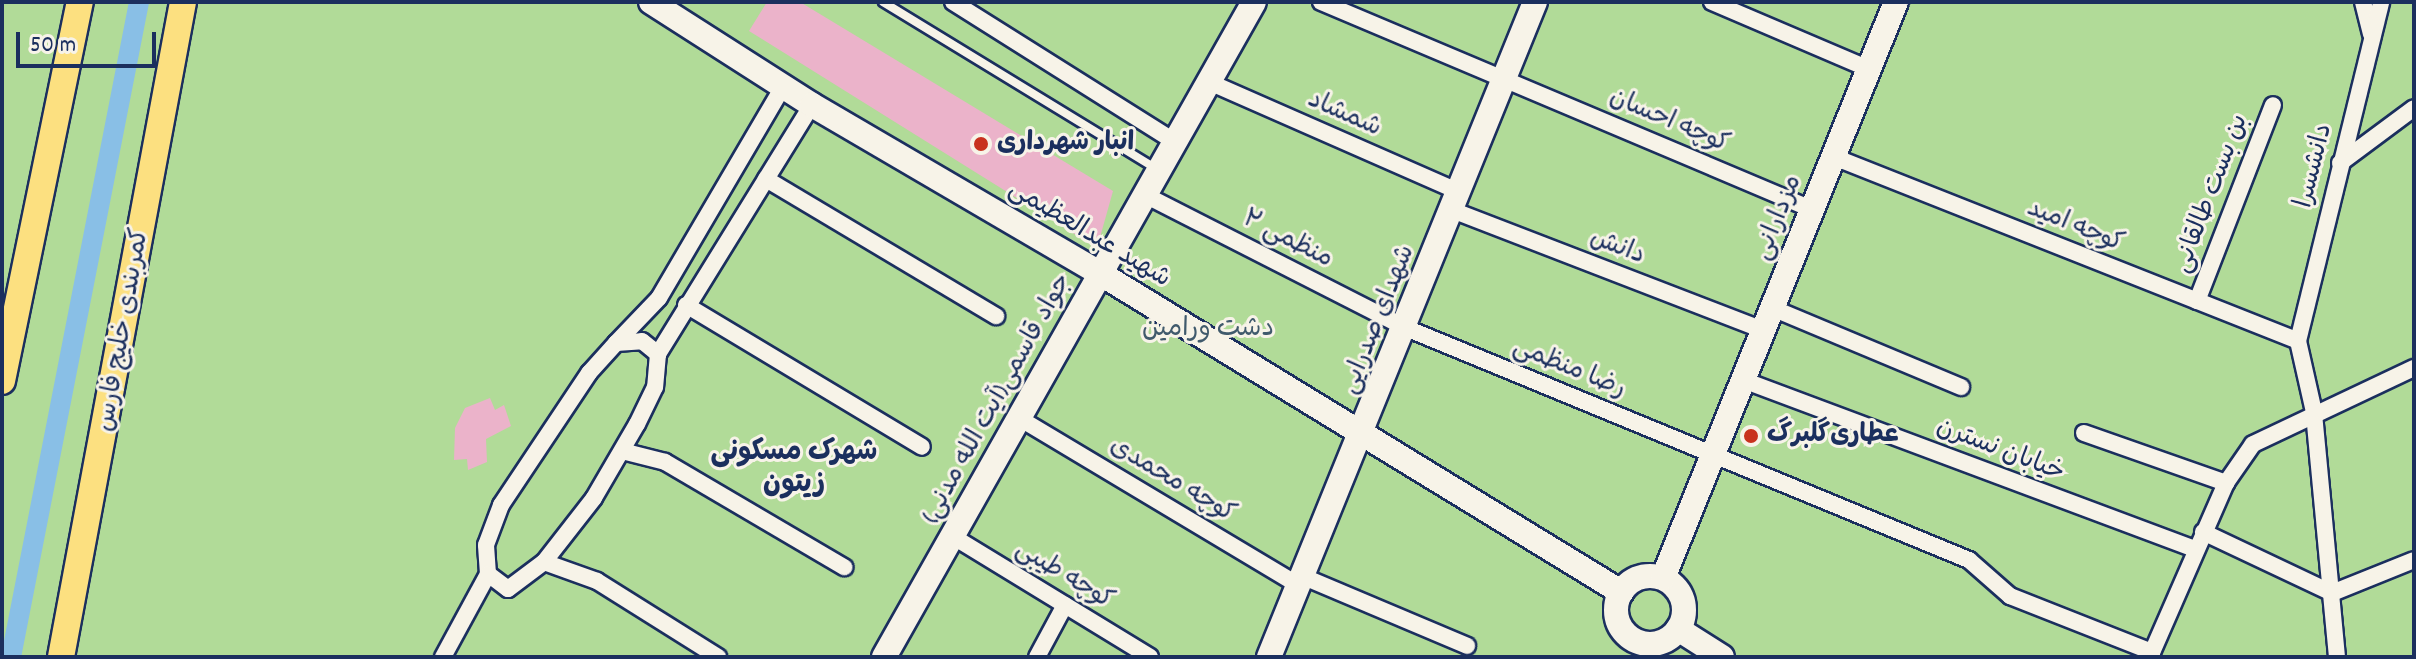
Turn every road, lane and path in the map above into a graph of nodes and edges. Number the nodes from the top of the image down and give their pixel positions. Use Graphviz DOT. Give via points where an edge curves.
graph roads {
  1 [pos="80,2"];
  2 [pos="183,2"];
  3 [pos="651,2"];
  4 [pos="883,2"];
  5 [pos="953,2"];
  6 [pos="1254,2"];
  7 [pos="1321,2"];
  8 [pos="1535,2"];
  9 [pos="1712,2"];
  10 [pos="1896,2"];
  11 [pos="2363,2"];
  12 [pos="2381,2"];
  13 [pos="2372,35"];
  14 [pos="1869,69"];
  15 [pos="1504,79"];
  16 [pos="1209,82"];
  17 [pos="783,87"];
  18 [pos="812,105"];
  19 [pos="2273,105"];
  20 [pos="2414,108"];
  21 [pos="1175,142"];
  22 [pos="1834,157"];
  23 [pos="2340,163"];
  24 [pos="1160,170"];
  25 [pos="766,179"];
  26 [pos="1145,195"];
  27 [pos="1456,201"];
  28 [pos="1814,210"];
  29 [pos="1101,274"];
  30 [pos="2197,301"];
  31 [pos="686,305"];
  32 [pos="996,316"];
  33 [pos="1768,319"];
  34 [pos="1406,328"];
  35 [pos="2298,341"];
  36 [pos="616,343"];
  37 [pos="658,354"];
  38 [pos="2414,368"];
  39 [pos="1743,380"];
  40 [pos="2,381"];
  41 [pos="1961,387"];
  42 [pos="2314,412"];
  43 [pos="1019,418"];
  44 [pos="2084,433"];
  45 [pos="1363,434"];
  46 [pos="922,447"];
  47 [pos="622,451"];
  48 [pos="1713,454"];
  49 [pos="2226,483"];
  50 [pos="2203,532"];
  51 [pos="952,536"];
  52 [pos="2195,549"];
  53 [pos="2414,560"];
  54 [pos="544,562"];
  55 [pos="844,567"];
  56 [pos="488,574"];
  57 [pos="1663,578"];
  58 [pos="1302,581"];
  59 [pos="1621,592"];
  60 [pos="2332,593"];
  61 [pos="1065,605"];
  62 [pos="1678,629"];
  63 [pos="1467,646"];
  64 [pos="1634,650"];
  65 [pos="2151,654"];
  66 [pos="61,657"];
  67 [pos="443,657"];
  68 [pos="718,657"];
  69 [pos="884,657"];
  70 [pos="1037,657"];
  71 [pos="1150,657"];
  72 [pos="1269,657"];
  73 [pos="1722,657"];
  74 [pos="2337,657"];
  1 -- 40 [label="main road"];
  2 -- 66 [label="main road, کمربندی خلیج فارس"];
  3 -- 17 [label="street, شهید عبدالعظیمی"];
  4 -- 24 [label="lane"];
  5 -- 21 [label="street"];
  6 -- 16 [label="street, جواد قاسمی(آیت الله مدنی)"];
  7 -- 15 [label="street, کوچه احسان"];
  8 -- 15 [label="street, شهدای صدرایی"];
  9 -- 14 [label="street"];
  10 -- 14 [label="street, مزدارانی"];
  11 -- 13 [label="street"];
  12 -- 13 [label="street, دانشسرا"];
  13 -- 23 [label="street, دانشسرا"];
  14 -- 22 [label="street, مزدارانی"];
  15 -- 27 [label="street, شهدای صدرایی"];
  15 -- 28 [label="street, کوچه احسان"];
  16 -- 21 [label="street, جواد قاسمی(آیت الله مدنی)"];
  16 -- 27 [label="street, شمشاد"];
  17 -- 18 [label="street, شهید عبدالعظیمی"];
  17 -- 36 [label="street" via="659,298"];
  18 -- 25 [label="street"];
  18 -- 29 [label="street, شهید عبدالعظیمی"];
  19 -- 30 [label="street, بن بست طالقانی"];
  20 -- 23 [label="street"];
  21 -- 24 [label="street, جواد قاسمی(آیت الله مدنی)"];
  22 -- 28 [label="street, مزدارانی"];
  22 -- 30 [label="street, کوچه امید"];
  23 -- 35 [label="street, دانشسرا"];
  24 -- 26 [label="street, جواد قاسمی(آیت الله مدنی)"];
  25 -- 31 [label="street"];
  25 -- 32 [label="street"];
  26 -- 29 [label="street, جواد قاسمی(آیت الله مدنی)"];
  26 -- 34 [label="street, منظمی ۲"];
  27 -- 33 [label="street, دانش"];
  27 -- 34 [label="street, شهدای صدرایی"];
  28 -- 33 [label="street, مزدارانی"];
  29 -- 43 [label="street, جواد قاسمی(آیت الله مدنی)"];
  29 -- 45 [label="street, شهید عبدالعظیمی"];
  30 -- 35 [label="street, کوچه امید"];
  31 -- 37 [label="street"];
  31 -- 46 [label="street"];
  33 -- 39 [label="street, مزدارانی"];
  33 -- 41 [label="street, دانش"];
  34 -- 45 [label="street, شهدای صدرایی"];
  34 -- 48 [label="street, رضا منظمی"];
  35 -- 42 [label="street"];
  36 -- 37 [label="street" via="642,341"];
  36 -- 56 [label="street" via="545,432 501,505 486,545"];
  37 -- 47 [label="street" via="655,387"];
  38 -- 42 [label="street"];
  39 -- 48 [label="street, مزدارانی"];
  39 -- 52 [label="street, خیابان نسترن"];
  42 -- 49 [label="street" via="2253,444"];
  42 -- 60 [label="street"];
  43 -- 51 [label="street, جواد قاسمی(آیت الله مدنی)"];
  43 -- 58 [label="street, کوچه محمدی"];
  44 -- 49 [label="street"];
  45 -- 58 [label="street, شهدای صدرایی"];
  45 -- 59 [label="street, شهید عبدالعظیمی"];
  47 -- 54 [label="street" via="594,498"];
  47 -- 55 [label="street" via="665,462"];
  48 -- 57 [label="street, مزدارانی"];
  48 -- 65 [label="street, رضا منظمی" via="1969,560 2010,596"];
  49 -- 50 [label="street"];
  50 -- 52 [label="street"];
  50 -- 60 [label="street"];
  51 -- 61 [label="street, کوچه طیبی"];
  51 -- 69 [label="street, جواد قاسمی(آیت الله مدنی)"];
  52 -- 65 [label="street"];
  53 -- 60 [label="street"];
  54 -- 56 [label="street" via="508,589"];
  54 -- 68 [label="street" via="597,581"];
  56 -- 67 [label="street"];
  57 -- 59 [label="street" via="1636,579"];
  57 -- 62 [label="street" via="1682,597"];
  58 -- 63 [label="street, کوچه محمدی"];
  58 -- 72 [label="street, شهدای صدرایی"];
  59 -- 64 [label="street" via="1615,610 1618,624"];
  60 -- 74 [label="street"];
  61 -- 70 [label="street"];
  61 -- 71 [label="street, کوچه طیبی"];
  62 -- 64 [label="street" via="1663,642"];
  62 -- 73 [label="street"];
}
